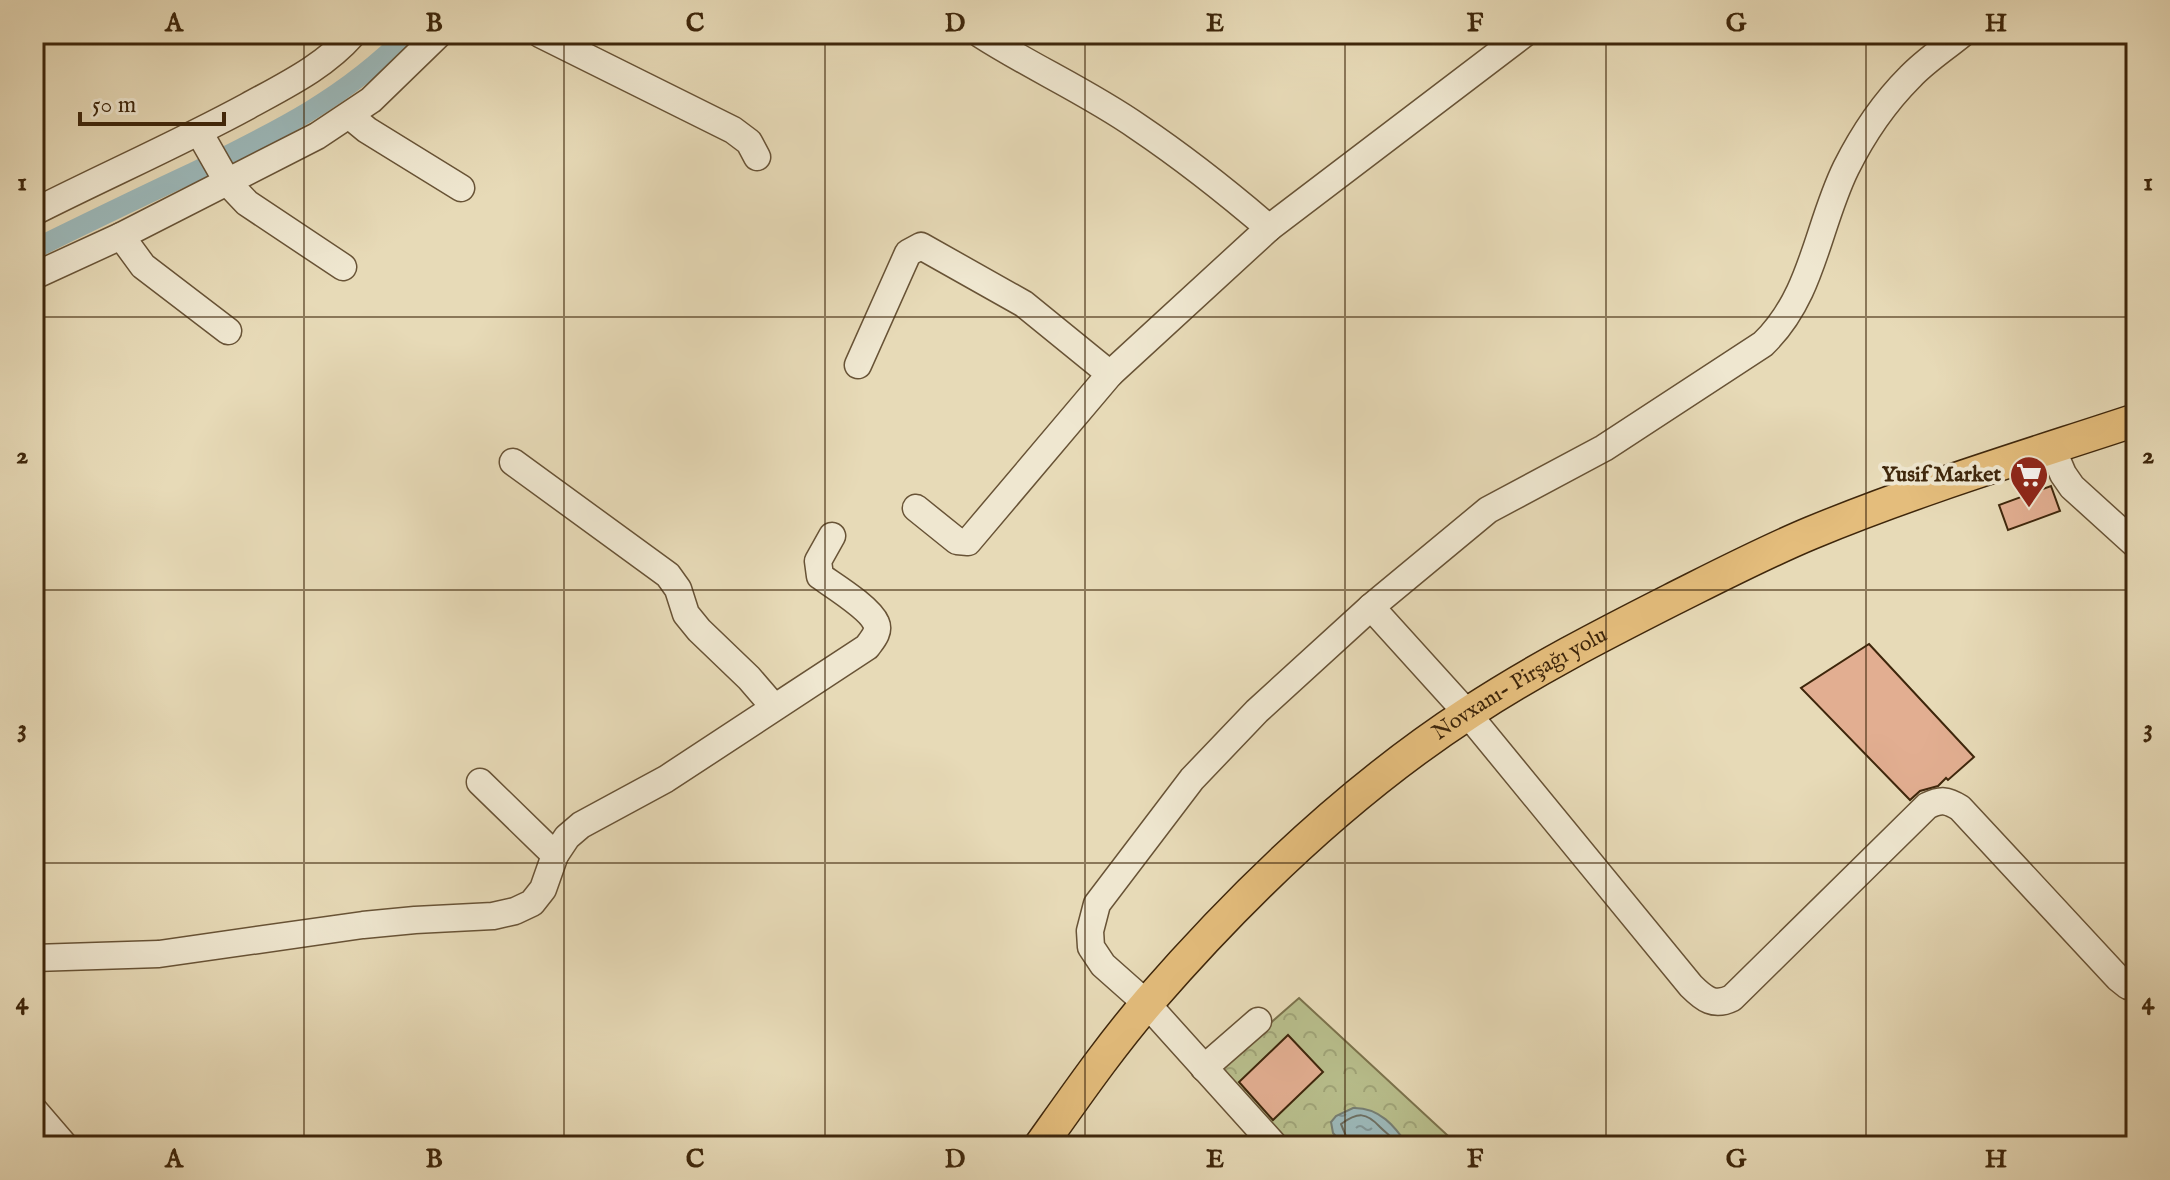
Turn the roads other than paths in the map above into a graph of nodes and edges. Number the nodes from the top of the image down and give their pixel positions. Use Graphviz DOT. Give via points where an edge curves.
graph roads {
  1 [pos="353,34"];
  2 [pos="439,34"];
  3 [pos="540,34"];
  4 [pos="980,34"];
  5 [pos="1524,34"];
  6 [pos="1962,34"];
  7 [pos="350,116"];
  8 [pos="199,132"];
  9 [pos="757,157"];
  10 [pos="228,183"];
  11 [pos="461,188"];
  12 [pos="34,212"];
  13 [pos="1269,228"];
  14 [pos="121,236"];
  15 [pos="343,267"];
  16 [pos="34,276"];
  17 [pos="228,331"];
  18 [pos="858,365"];
  19 [pos="1110,374"];
  20 [pos="2136,420"];
  21 [pos="2052,448"];
  22 [pos="513,462"];
  23 [pos="916,508"];
  24 [pos="832,536"];
  25 [pos="2136,545"];
  26 [pos="1371,607"];
  27 [pos="774,707"];
  28 [pos="1467,713"];
  29 [pos="480,782"];
  30 [pos="555,855"];
  31 [pos="34,958"];
  32 [pos="2136,986"];
  33 [pos="1147,1004"];
  34 [pos="1258,1021"];
  35 [pos="1204,1068"];
  36 [pos="34,1110"];
  37 [pos="65,1146"];
  38 [pos="1040,1146"];
  39 [pos="1275,1146"];
  1 -- 8 [label="street" via="324,63"];
  2 -- 7 [label="street"];
  3 -- 9 [label="street" via="733,130"];
  4 -- 13 [label="street" via="1138,126"];
  5 -- 13 [label="street"];
  6 -- 26 [label="street" via="1911,75 1866,134 1846,169 1797,302 1782,327 1604,448 1488,510"];
  7 -- 10 [label="street"];
  7 -- 11 [label="street"];
  8 -- 10 [label="street"];
  8 -- 12 [label="street"];
  10 -- 14 [label="street"];
  10 -- 15 [label="street" via="264,216"];
  13 -- 19 [label="street"];
  14 -- 16 [label="street"];
  14 -- 17 [label="street" via="143,266"];
  18 -- 19 [label="street" via="908,253 921,246 1024,304"];
  19 -- 23 [label="street" via="968,542 957,541"];
  20 -- 21 [label="main road, Novxanı- Pirşağı yolu"];
  21 -- 25 [label="street" via="2072,487"];
  21 -- 28 [label="main road, Novxanı- Pirşağı yolu" via="1988,467 1771,551 1585,644"];
  22 -- 27 [label="street" via="668,575 686,614"];
  24 -- 27 [label="street" via="818,561 820,576 867,612 877,633 867,647"];
  26 -- 28 [label="street"];
  26 -- 33 [label="street" via="1192,779 1097,904 1091,947 1103,965"];
  27 -- 30 [label="street" via="666,779 581,825"];
  28 -- 32 [label="street" via="1691,986 1710,1002 1732,998 1939,800 1960,808 2118,978"];
  28 -- 33 [label="main road, Novxanı- Pirşağı yolu" via="1373,784 1268,876"];
  29 -- 30 [label="street"];
  30 -- 31 [label="street" via="532,903 493,916 363,925 159,954"];
  33 -- 35 [label="street"];
  33 -- 38 [label="main road, Novxanı- Pirşağı yolu"];
  34 -- 35 [label="street"];
  35 -- 39 [label="street"];
  36 -- 37 [label="street"];
}
